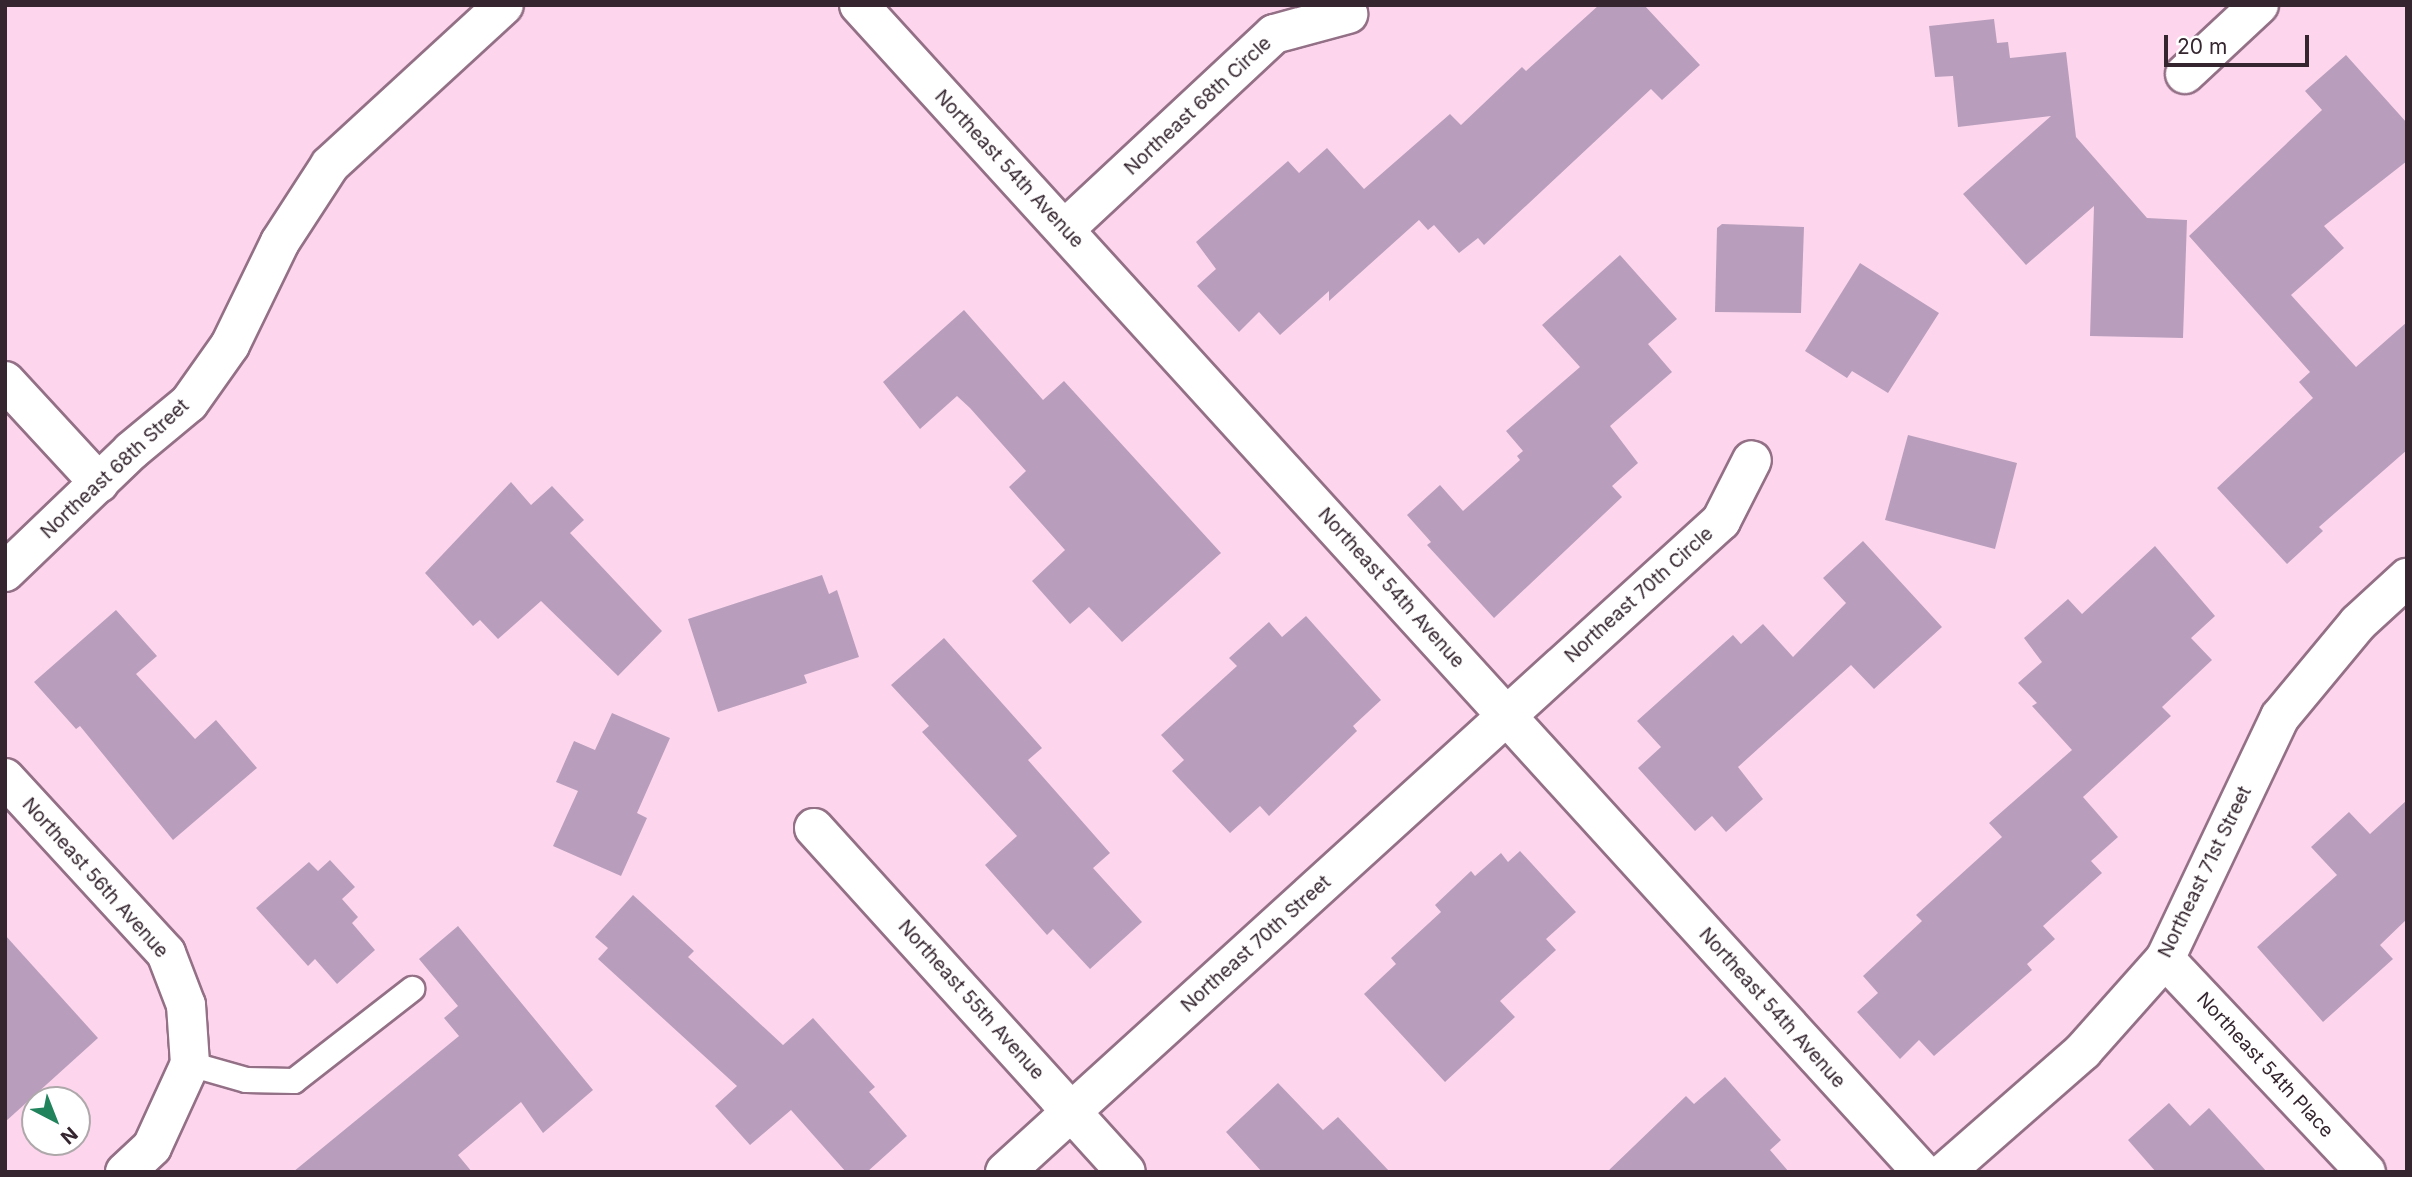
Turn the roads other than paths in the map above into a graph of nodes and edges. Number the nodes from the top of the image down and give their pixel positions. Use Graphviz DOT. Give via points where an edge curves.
graph roads {
  1 [pos="504,5"];
  2 [pos="859,5"];
  3 [pos="2259,5"];
  4 [pos="1348,14"];
  5 [pos="2185,74"];
  6 [pos="1065,229"];
  7 [pos="5,381"];
  8 [pos="1752,460"];
  9 [pos="99,483"];
  10 [pos="5,572"];
  11 [pos="2407,578"];
  12 [pos="1506,715"];
  13 [pos="5,778"];
  14 [pos="814,828"];
  15 [pos="2165,959"];
  16 [pos="412,989"];
  17 [pos="190,1064"];
  18 [pos="1072,1111"];
  19 [pos="125,1172"];
  20 [pos="1005,1172"];
  21 [pos="1126,1172"];
  22 [pos="1922,1172"];
  23 [pos="1945,1172"];
  24 [pos="2366,1172"];
  1 -- 9 [label="street, Northeast 68th Street" via="330,165 280,242 230,345 189,403"];
  2 -- 6 [label="street, Northeast 54th Avenue"];
  3 -- 5 [label="street"];
  4 -- 6 [label="street, Northeast 68th Circle" via="1274,34"];
  6 -- 12 [label="street, Northeast 54th Avenue"];
  7 -- 9 [label="street"];
  8 -- 12 [label="street, Northeast 70th Circle" via="1721,521"];
  9 -- 10 [label="street, Northeast 68th Street"];
  11 -- 15 [label="street, Northeast 71st Street" via="2358,623 2280,717"];
  12 -- 18 [label="street, Northeast 70th Street"];
  12 -- 22 [label="street, Northeast 54th Avenue"];
  13 -- 17 [label="street, Northeast 56th Avenue" via="166,953 186,1005"];
  14 -- 18 [label="street, Northeast 55th Avenue"];
  15 -- 23 [label="street, Northeast 71st Street" via="2083,1051"];
  15 -- 24 [label="street, Northeast 54th Place"];
  16 -- 17 [label="lane" via="294,1081 246,1080"];
  17 -- 19 [label="street" via="152,1147"];
  18 -- 20 [label="street, Northeast 70th Street"];
  18 -- 21 [label="street, Northeast 55th Avenue"];
}
